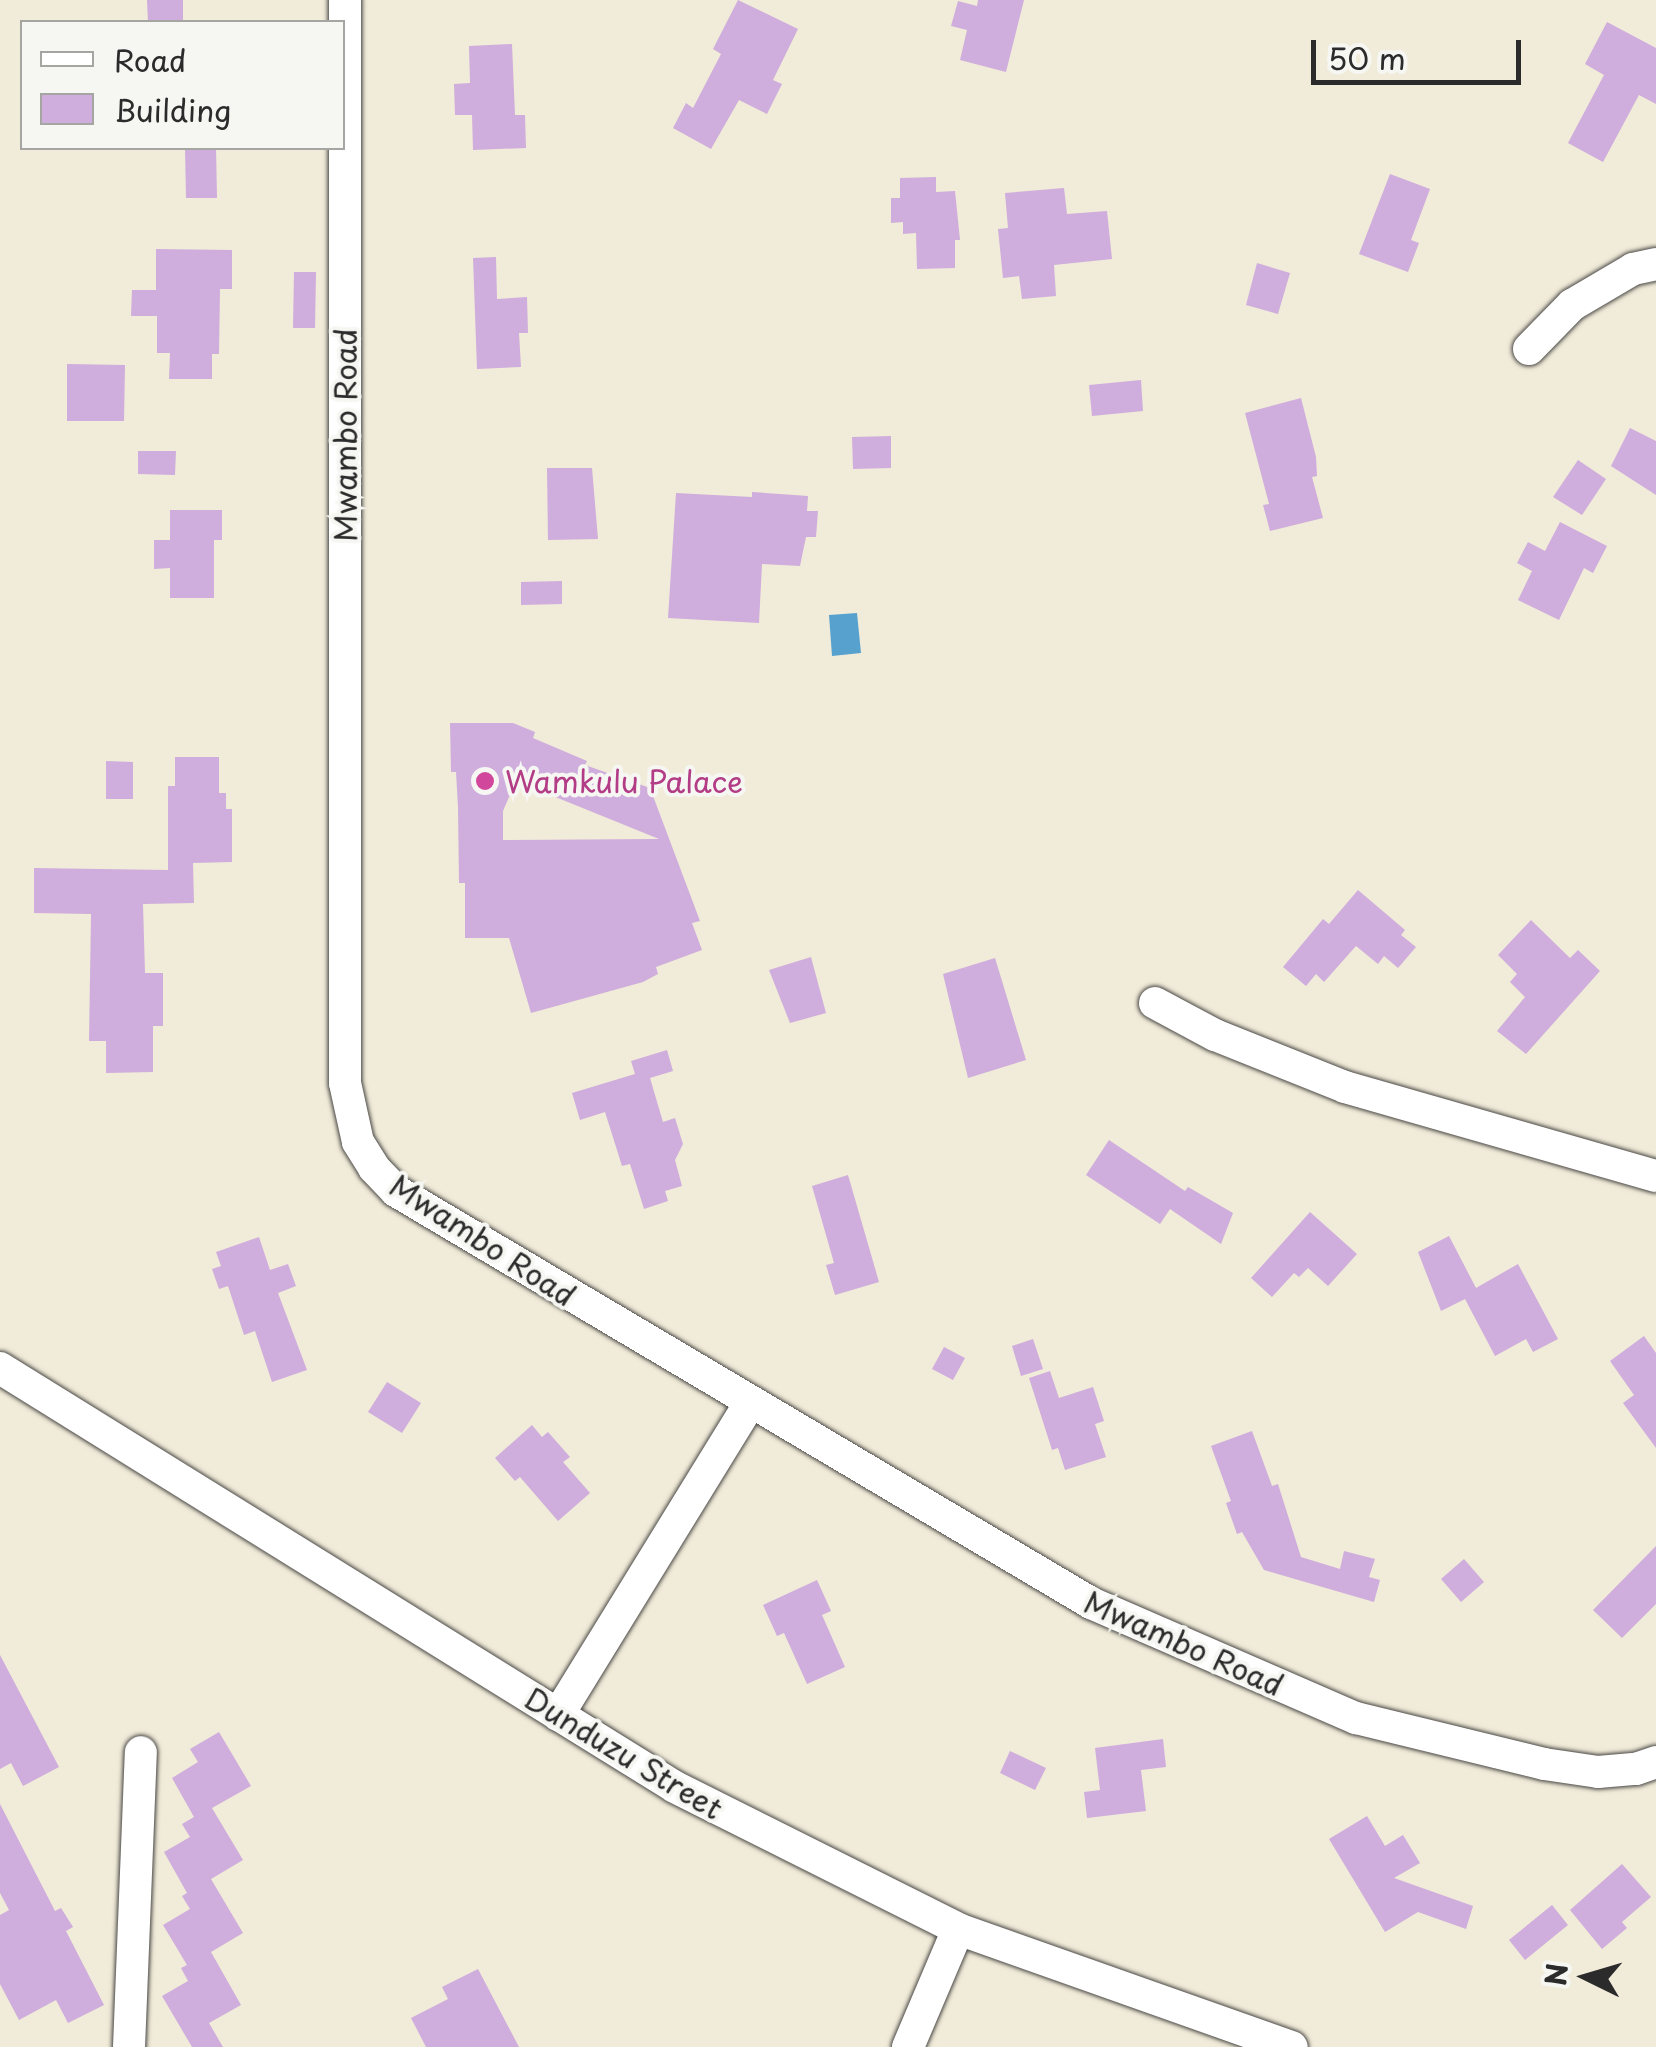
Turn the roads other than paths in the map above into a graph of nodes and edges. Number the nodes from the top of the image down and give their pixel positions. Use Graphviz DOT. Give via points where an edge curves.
graph roads {
  1 [pos="346,0"];
  2 [pos="1656,264"];
  3 [pos="1530,349"];
  4 [pos="1155,1003"];
  5 [pos="1656,1176"];
  6 [pos="0,1368"];
  7 [pos="749,1404"];
  8 [pos="558,1715"];
  9 [pos="141,1752"];
  10 [pos="1656,1762"];
  11 [pos="958,1929"];
  12 [pos="130,2047"];
  13 [pos="908,2047"];
  14 [pos="1292,2047"];
  1 -- 7 [label="street, Mwambo Road" via="345,1063 358,1142 396,1192"];
  2 -- 3 [label="street" via="1633,269 1572,304"];
  4 -- 5 [label="street" via="1345,1086"];
  6 -- 8 [label="street, Dunduzu Street"];
  7 -- 8 [label="street"];
  7 -- 10 [label="street, Mwambo Road" via="1090,1603 1356,1718 1598,1772"];
  8 -- 11 [label="street, Dunduzu Street" via="675,1787"];
  9 -- 12 [label="street"];
  11 -- 13 [label="street"];
  11 -- 14 [label="street, Dunduzu Street"];
}
